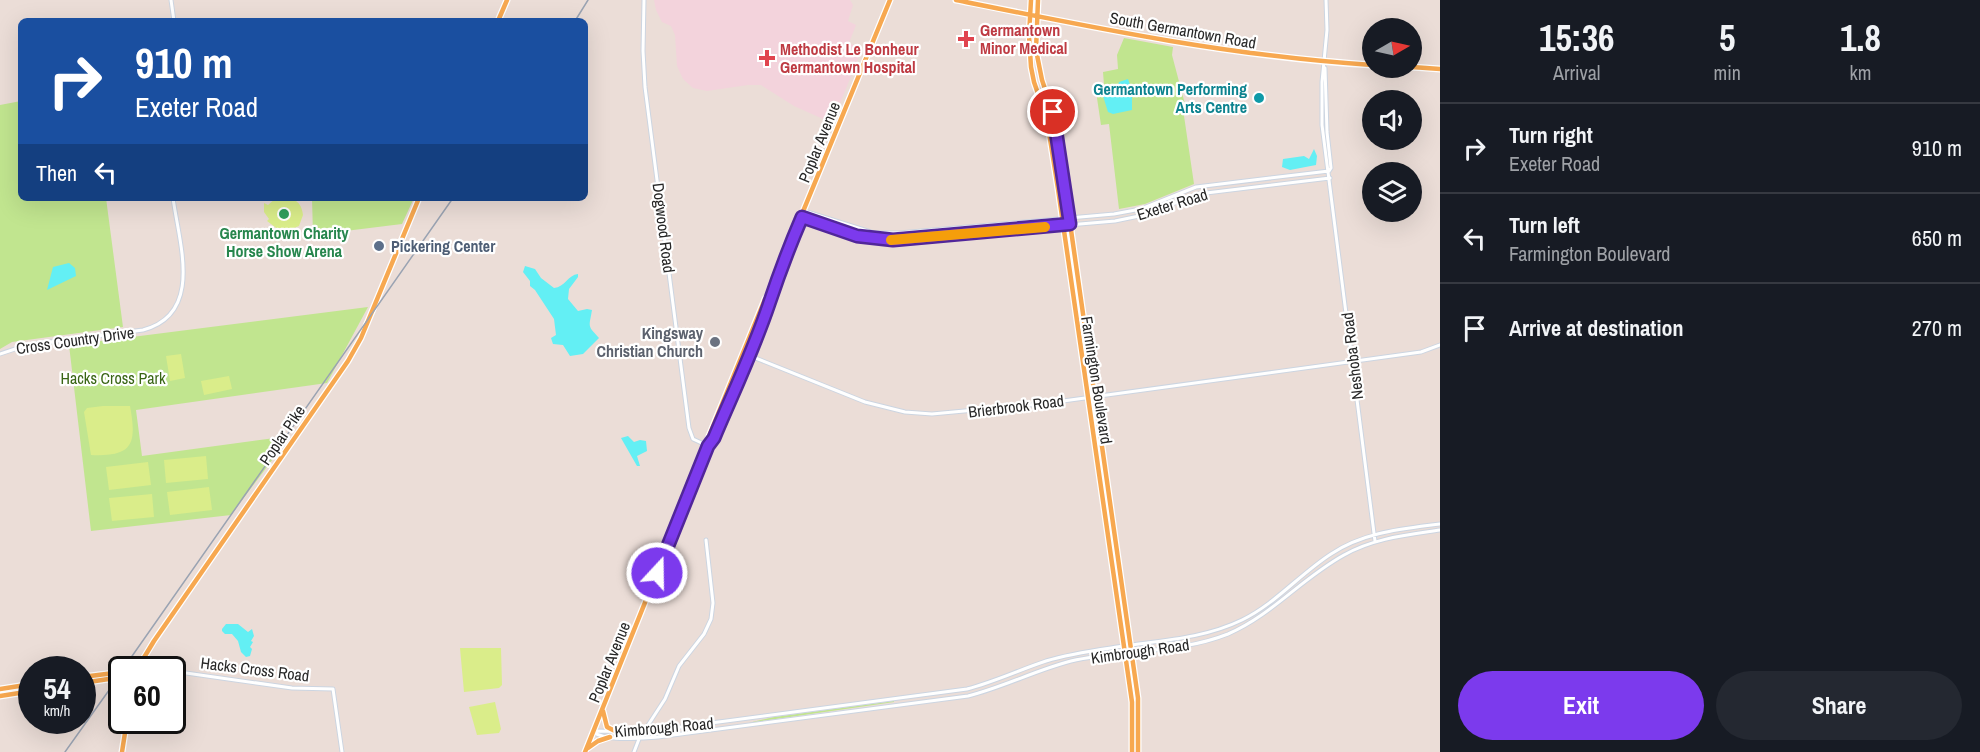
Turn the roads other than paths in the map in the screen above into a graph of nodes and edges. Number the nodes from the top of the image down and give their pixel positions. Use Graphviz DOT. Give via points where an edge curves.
graph roads {
  1 [pos="171,0"];
  2 [pos="507,0"];
  3 [pos="644,0"];
  4 [pos="890,0"];
  5 [pos="956,0"];
  6 [pos="1031,0"];
  7 [pos="1038,0"];
  8 [pos="1326,0"];
  9 [pos="1031,14"];
  10 [pos="1038,16"];
  11 [pos="174,18"];
  12 [pos="499,18"];
  13 [pos="1325,64"];
  14 [pos="1362,65"];
  15 [pos="1422,68"];
  16 [pos="1440,69"];
  17 [pos="1051,119"];
  18 [pos="1057,133"];
  19 [pos="1052,153"];
  20 [pos="1061,162"];
  21 [pos="1054,163"];
  22 [pos="1329,171"];
  23 [pos="1330,178"];
  24 [pos="173,201"];
  25 [pos="417,201"];
  26 [pos="803,214"];
  27 [pos="1069,217"];
  28 [pos="1061,218"];
  29 [pos="1070,224"];
  30 [pos="1062,225"];
  31 [pos="1440,345"];
  32 [pos="0,354"];
  33 [pos="746,354"];
  34 [pos="1353,361"];
  35 [pos="1091,397"];
  36 [pos="708,446"];
  37 [pos="1107,486"];
  38 [pos="1101,488"];
  39 [pos="1440,524"];
  40 [pos="1440,530"];
  41 [pos="1374,534"];
  42 [pos="706,540"];
  43 [pos="1375,541"];
  44 [pos="1130,645"];
  45 [pos="1124,646"];
  46 [pos="1131,652"];
  47 [pos="1125,653"];
  48 [pos="146,656"];
  49 [pos="186,673"];
  50 [pos="18,686"];
  51 [pos="0,689"];
  52 [pos="18,693"];
  53 [pos="0,696"];
  54 [pos="603,708"];
  55 [pos="1136,729"];
  56 [pos="593,732"];
  57 [pos="643,732"];
  58 [pos="618,733"];
  59 [pos="125,734"];
  60 [pos="610,737"];
  61 [pos="639,739"];
  62 [pos="585,751"];
  63 [pos="122,752"];
  64 [pos="342,752"];
  65 [pos="634,752"];
  66 [pos="1132,752"];
  67 [pos="1138,752"];
  1 -- 11 [label="street"];
  2 -- 12 [label="main road"];
  3 -- 36 [label="street, Dogwood Road" via="645,87 689,428 693,439"];
  4 -- 26 [label="main road, Poplar Avenue"];
  5 -- 9 [label="main road, South Germantown Road"];
  6 -- 9 [label="main road, Farmington Boulevard"];
  7 -- 10 [label="main road, Farmington Boulevard"];
  8 -- 13 [label="street, Neshoba Road"];
  9 -- 10 [label="main road, South Germantown Road"];
  9 -- 17 [label="main road, Farmington Boulevard" via="1034,82"];
  10 -- 13 [label="main road, South Germantown Road" via="1202,47"];
  10 -- 17 [label="main road, Farmington Boulevard" via="1037,57"];
  13 -- 14 [label="main road, South Germantown Road"];
  13 -- 22 [label="street, Neshoba Road" via="1322,125"];
  15 -- 16 [label="main road"];
  17 -- 18 [label="main road, Farmington Boulevard"];
  17 -- 19 [label="main road, Farmington Boulevard"];
  18 -- 19 [label="main road" via="1053,136"];
  18 -- 20 [label="main road, Farmington Boulevard"];
  19 -- 21 [label="main road, Farmington Boulevard"];
  20 -- 21 [label="main road"];
  20 -- 27 [label="main road, Farmington Boulevard"];
  21 -- 28 [label="main road, Farmington Boulevard"];
  22 -- 23 [label="street, Neshoba Road"];
  22 -- 27 [label="street, Exeter Road" via="1196,188 1141,208"];
  23 -- 29 [label="street, Exeter Road" via="1220,190 1198,194 1144,215"];
  23 -- 34 [label="street, Neshoba Road"];
  24 -- 32 [label="street, Cross Country Drive" via="183,287 170,315 155,326 134,332 27,345"];
  25 -- 48 [label="main road, Poplar Pike" via="361,338"];
  26 -- 28 [label="street, Exeter Road" via="874,233"];
  26 -- 30 [label="street, Exeter Road" via="874,239"];
  26 -- 33 [label="main road, Poplar Avenue"];
  27 -- 28 [label="street, Exeter Road"];
  27 -- 29 [label="main road, Farmington Boulevard"];
  28 -- 30 [label="main road, Farmington Boulevard"];
  29 -- 30 [label="street, Exeter Road"];
  29 -- 35 [label="main road, Farmington Boulevard"];
  30 -- 35 [label="main road, Farmington Boulevard"];
  31 -- 34 [label="street, Brierbrook Road"];
  33 -- 35 [label="street, Brierbrook Road" via="865,402 917,413 955,413"];
  33 -- 36 [label="main road, Poplar Avenue"];
  34 -- 35 [label="street, Brierbrook Road"];
  34 -- 41 [label="street, Neshoba Road"];
  35 -- 37 [label="main road, Farmington Boulevard"];
  35 -- 38 [label="main road, Farmington Boulevard"];
  36 -- 54 [label="main road, Poplar Avenue"];
  37 -- 38 [label="street"];
  37 -- 44 [label="main road, Farmington Boulevard"];
  38 -- 45 [label="main road, Farmington Boulevard"];
  39 -- 41 [label="street, Kimbrough Road"];
  40 -- 43 [label="street, Kimbrough Road"];
  41 -- 43 [label="street, Neshoba Road"];
  41 -- 44 [label="street, Kimbrough Road" via="1329,555 1260,609 1237,622 1197,636"];
  42 -- 57 [label="street" via="713,603 711,620 705,634 679,666 665,699"];
  43 -- 46 [label="street, Kimbrough Road" via="1342,556 1245,626 1206,641"];
  44 -- 45 [label="street, Kimbrough Road"];
  44 -- 46 [label="main road, Farmington Boulevard"];
  45 -- 47 [label="main road, Farmington Boulevard"];
  45 -- 57 [label="street, Kimbrough Road" via="1072,654 967,689"];
  46 -- 47 [label="street, Kimbrough Road"];
  46 -- 55 [label="main road, Farmington Boulevard" via="1138,698"];
  47 -- 55 [label="main road, Farmington Boulevard"];
  47 -- 61 [label="street, Kimbrough Road" via="1047,668 968,696"];
  49 -- 64 [label="street, Hacks Cross Road" via="293,688 333,689"];
  50 -- 51 [label="main road"];
  52 -- 53 [label="main road"];
  54 -- 56 [label="main road, Poplar Avenue"];
  54 -- 58 [label="main road" via="607,728"];
  55 -- 66 [label="main road, Farmington Boulevard"];
  55 -- 67 [label="main road, Farmington Boulevard"];
  56 -- 58 [label="street, Kimbrough Road"];
  56 -- 60 [label="street, Kimbrough Road"];
  56 -- 62 [label="main road, Poplar Avenue"];
  57 -- 58 [label="street, Kimbrough Road"];
  57 -- 61 [label="street"];
  59 -- 63 [label="main road"];
  60 -- 61 [label="street, Kimbrough Road"];
  60 -- 62 [label="main road"];
  61 -- 65 [label="street"];
}
